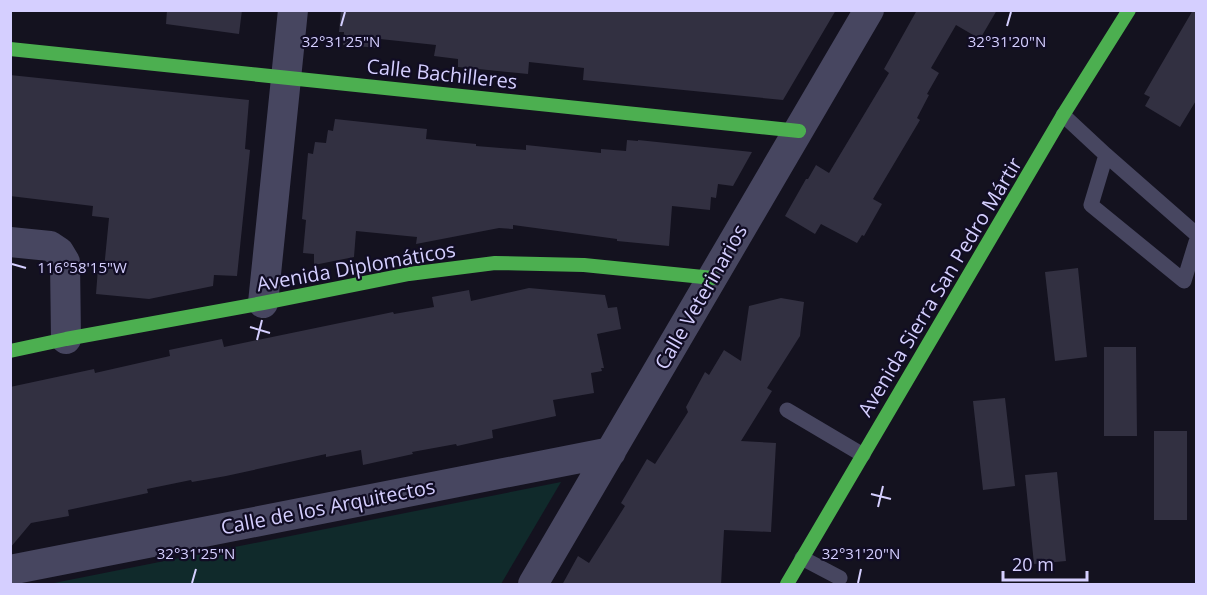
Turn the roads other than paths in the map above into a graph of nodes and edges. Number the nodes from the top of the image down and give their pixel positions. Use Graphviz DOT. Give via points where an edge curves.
graph roads {
  1 [pos="292,10"];
  2 [pos="869,10"];
  3 [pos="1129,10"];
  4 [pos="10,49"];
  5 [pos="286,78"];
  6 [pos="1064,115"];
  7 [pos="798,131"];
  8 [pos="1106,155"];
  9 [pos="1197,234"];
  10 [pos="10,242"];
  11 [pos="1197,242"];
  12 [pos="713,278"];
  13 [pos="263,303"];
  14 [pos="66,339"];
  15 [pos="10,351"];
  16 [pos="787,410"];
  17 [pos="611,452"];
  18 [pos="863,455"];
  19 [pos="802,558"];
  20 [pos="10,570"];
  21 [pos="840,578"];
  22 [pos="533,585"];
  23 [pos="787,585"];
  1 -- 5 [label="street"];
  2 -- 7 [label="street, Calle Veterinarios"];
  3 -- 6 [label="street, Avenida Sierra San Pedro Mártir"];
  4 -- 5 [label="street, Calle Bachilleres"];
  5 -- 7 [label="street, Calle Bachilleres"];
  5 -- 13 [label="street"];
  6 -- 8 [label="lane"];
  6 -- 18 [label="street, Avenida Sierra San Pedro Mártir"];
  7 -- 12 [label="street, Calle Veterinarios"];
  8 -- 9 [label="lane"];
  8 -- 11 [label="lane" via="1091,205 1184,281"];
  10 -- 14 [label="street" via="50,246 65,262"];
  12 -- 13 [label="street, Avenida Diplomáticos" via="584,265 495,263 409,274"];
  12 -- 17 [label="street, Calle Veterinarios"];
  13 -- 14 [label="street, Avenida Diplomáticos"];
  14 -- 15 [label="street, Avenida Diplomáticos"];
  16 -- 18 [label="lane"];
  17 -- 20 [label="street, Calle de los Arquitectos"];
  17 -- 22 [label="street, Calle Veterinarios"];
  18 -- 19 [label="street, Avenida Sierra San Pedro Mártir"];
  19 -- 21 [label="lane"];
  19 -- 23 [label="street, Avenida Sierra San Pedro Mártir"];
}
